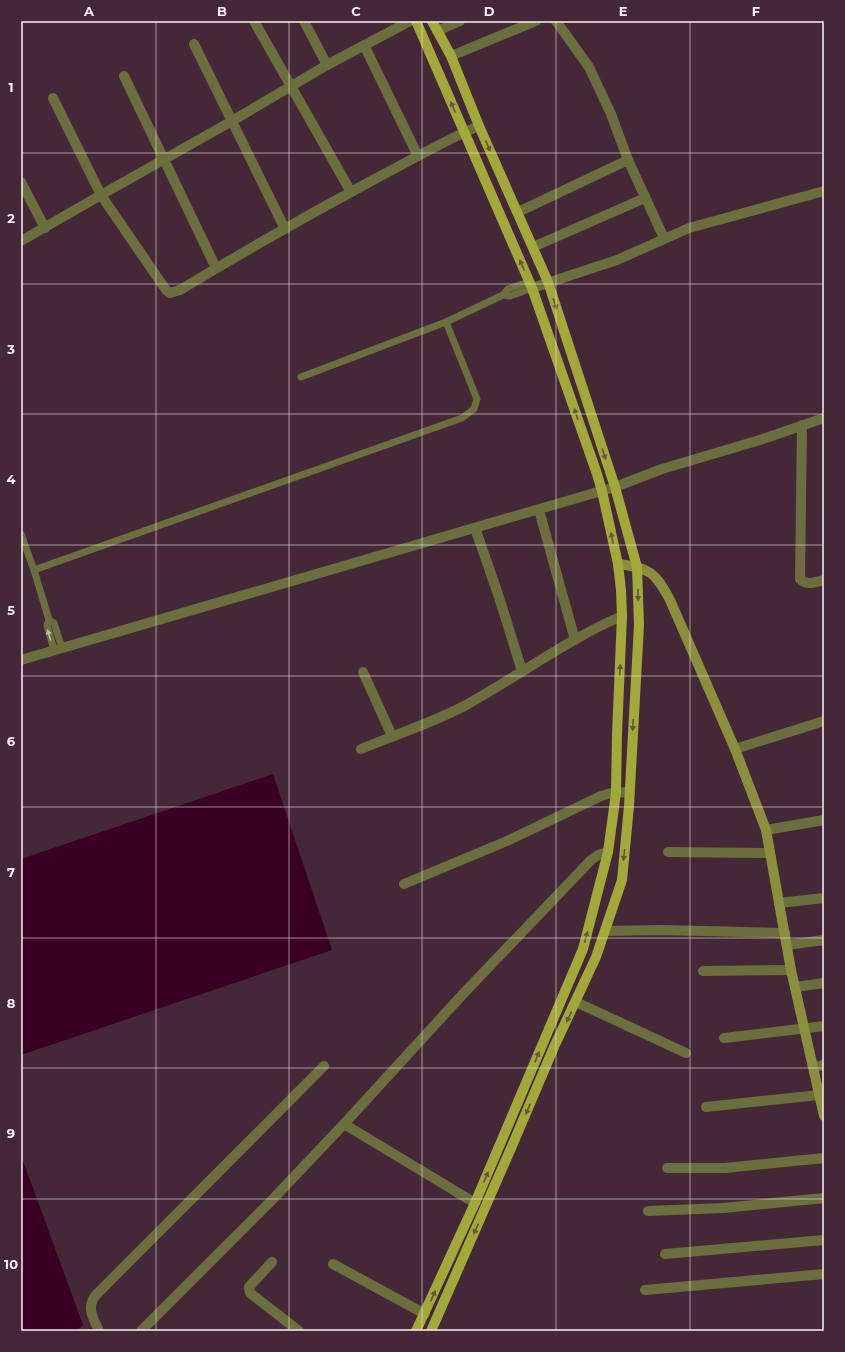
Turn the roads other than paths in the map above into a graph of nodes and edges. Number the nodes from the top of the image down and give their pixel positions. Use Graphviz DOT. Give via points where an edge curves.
graph roads {
  1 [pos="254,21"];
  2 [pos="304,21"];
  3 [pos="410,21"];
  4 [pos="416,21"];
  5 [pos="432,21"];
  6 [pos="460,21"];
  7 [pos="536,21"];
  8 [pos="556,21"];
  9 [pos="437,31"];
  10 [pos="194,44"];
  11 [pos="364,45"];
  12 [pos="451,56"];
  13 [pos="327,65"];
  14 [pos="124,76"];
  15 [pos="291,86"];
  16 [pos="53,98"];
  17 [pos="232,121"];
  18 [pos="479,126"];
  19 [pos="464,132"];
  20 [pos="418,156"];
  21 [pos="164,159"];
  22 [pos="628,160"];
  23 [pos="21,182"];
  24 [pos="824,191"];
  25 [pos="351,192"];
  26 [pos="101,195"];
  27 [pos="645,198"];
  28 [pos="518,212"];
  29 [pos="45,228"];
  30 [pos="285,229"];
  31 [pos="664,238"];
  32 [pos="21,241"];
  33 [pos="533,247"];
  34 [pos="216,268"];
  35 [pos="548,282"];
  36 [pos="531,285"];
  37 [pos="446,322"];
  38 [pos="301,377"];
  39 [pos="824,418"];
  40 [pos="802,425"];
  41 [pos="595,426"];
  42 [pos="581,430"];
  43 [pos="615,487"];
  44 [pos="602,491"];
  45 [pos="539,510"];
  46 [pos="475,528"];
  47 [pos="21,534"];
  48 [pos="618,564"];
  49 [pos="636,567"];
  50 [pos="34,570"];
  51 [pos="824,580"];
  52 [pos="622,616"];
  53 [pos="575,640"];
  54 [pos="58,649"];
  55 [pos="21,660"];
  56 [pos="522,671"];
  57 [pos="363,672"];
  58 [pos="824,721"];
  59 [pos="392,736"];
  60 [pos="361,749"];
  61 [pos="735,749"];
  62 [pos="630,792"];
  63 [pos="616,793"];
  64 [pos="824,820"];
  65 [pos="766,830"];
  66 [pos="608,852"];
  67 [pos="668,852"];
  68 [pos="770,853"];
  69 [pos="404,884"];
  70 [pos="824,898"];
  71 [pos="779,903"];
  72 [pos="605,931"];
  73 [pos="785,933"];
  74 [pos="824,940"];
  75 [pos="787,945"];
  76 [pos="791,970"];
  77 [pos="703,971"];
  78 [pos="824,983"];
  79 [pos="795,987"];
  80 [pos="576,1002"];
  81 [pos="824,1026"];
  82 [pos="804,1028"];
  83 [pos="724,1038"];
  84 [pos="686,1052"];
  85 [pos="324,1066"];
  86 [pos="819,1066"];
  87 [pos="819,1095"];
  88 [pos="706,1107"];
  89 [pos="824,1114"];
  90 [pos="344,1124"];
  91 [pos="501,1141"];
  92 [pos="512,1146"];
  93 [pos="824,1158"];
  94 [pos="667,1168"];
  95 [pos="824,1198"];
  96 [pos="475,1203"];
  97 [pos="648,1211"];
  98 [pos="824,1240"];
  99 [pos="665,1254"];
  100 [pos="272,1262"];
  101 [pos="333,1264"];
  102 [pos="824,1274"];
  103 [pos="645,1290"];
  104 [pos="425,1314"];
  105 [pos="99,1331"];
  106 [pos="141,1331"];
  107 [pos="299,1331"];
  108 [pos="416,1331"];
  109 [pos="431,1331"];
  1 -- 15 [label="street"];
  2 -- 13 [label="street"];
  3 -- 11 [label="street"];
  19 -- 4 [label="main road, one-way"];
  5 -- 9 [label="main road"];
  6 -- 9 [label="street"];
  7 -- 12 [label="street"];
  8 -- 22 [label="street" via="589,67 611,114"];
  9 -- 12 [label="main road"];
  10 -- 17 [label="street"];
  11 -- 13 [label="street"];
  11 -- 20 [label="street"];
  12 -- 18 [label="main road"];
  13 -- 15 [label="street"];
  14 -- 21 [label="street"];
  15 -- 17 [label="street"];
  15 -- 25 [label="street"];
  16 -- 26 [label="street"];
  17 -- 21 [label="street"];
  17 -- 30 [label="street"];
  18 -- 19 [label="street"];
  18 -- 28 [label="main road, one-way"];
  19 -- 20 [label="street"];
  36 -- 19 [label="main road, one-way"];
  20 -- 25 [label="street"];
  21 -- 26 [label="street"];
  21 -- 34 [label="street"];
  22 -- 27 [label="street"];
  22 -- 28 [label="street"];
  23 -- 29 [label="street"];
  24 -- 31 [label="street" via="714,220"];
  25 -- 30 [label="street"];
  26 -- 29 [label="street"];
  26 -- 34 [label="street" via="170,293 180,290"];
  27 -- 31 [label="street"];
  27 -- 33 [label="street"];
  28 -- 33 [label="main road"];
  29 -- 32 [label="street"];
  30 -- 34 [label="street"];
  31 -- 35 [label="street" via="617,260"];
  33 -- 35 [label="main road"];
  35 -- 36 [label="street"];
  35 -- 41 [label="main road, one-way"];
  36 -- 37 [label="lane" via="510,296 503,295"];
  42 -- 36 [label="main road, one-way"];
  37 -- 38 [label="lane"];
  37 -- 50 [label="lane" via="477,399 474,409 462,418"];
  39 -- 40 [label="street"];
  40 -- 43 [label="street" via="662,469"];
  40 -- 51 [label="street" via="800,580 807,583"];
  41 -- 42 [label="main road"];
  41 -- 43 [label="main road, one-way"];
  42 -- 44 [label="main road"];
  43 -- 44 [label="street"];
  43 -- 49 [label="main road"];
  44 -- 45 [label="street"];
  48 -- 44 [label="main road, one-way"];
  45 -- 46 [label="street"];
  45 -- 53 [label="street"];
  46 -- 54 [label="street"];
  46 -- 56 [label="street"];
  47 -- 50 [label="lane"];
  48 -- 49 [label="main road"];
  48 -- 52 [label="main road"];
  49 -- 61 [label="main road" via="651,573 661,582"];
  49 -- 62 [label="main road, one-way" via="639,625"];
  50 -- 54 [label="lane" via="49,620 47,625"];
  52 -- 53 [label="street"];
  63 -- 52 [label="main road, one-way"];
  53 -- 56 [label="street"];
  54 -- 55 [label="street"];
  56 -- 59 [label="street" via="447,714"];
  57 -- 59 [label="street"];
  58 -- 61 [label="street"];
  59 -- 60 [label="street"];
  61 -- 65 [label="main road"];
  62 -- 63 [label="street"];
  62 -- 72 [label="main road, one-way" via="622,880"];
  63 -- 66 [label="main road"];
  63 -- 69 [label="street" via="601,796 507,841"];
  64 -- 65 [label="street"];
  65 -- 68 [label="main road"];
  66 -- 90 [label="street" via="591,860"];
  91 -- 66 [label="main road, one-way" via="583,949"];
  67 -- 68 [label="street"];
  68 -- 71 [label="main road"];
  70 -- 71 [label="street"];
  71 -- 73 [label="main road"];
  72 -- 73 [label="street"];
  72 -- 80 [label="main road"];
  73 -- 75 [label="main road"];
  74 -- 75 [label="street"];
  75 -- 76 [label="main road"];
  76 -- 77 [label="street"];
  76 -- 79 [label="main road"];
  78 -- 79 [label="street"];
  79 -- 82 [label="main road"];
  80 -- 84 [label="street"];
  80 -- 92 [label="main road, one-way"];
  81 -- 82 [label="street"];
  82 -- 83 [label="street"];
  82 -- 86 [label="main road"];
  85 -- 105 [label="street" via="92,1299 90,1312"];
  86 -- 87 [label="main road"];
  87 -- 88 [label="street"];
  87 -- 89 [label="main road"];
  90 -- 96 [label="street"];
  90 -- 106 [label="street"];
  91 -- 92 [label="main road"];
  96 -- 91 [label="main road, one-way"];
  92 -- 109 [label="main road, one-way"];
  93 -- 94 [label="street" via="725,1168"];
  95 -- 97 [label="street" via="730,1208"];
  104 -- 96 [label="main road, one-way"];
  98 -- 99 [label="street"];
  100 -- 107 [label="street" via="249,1287 250,1293"];
  101 -- 104 [label="street"];
  102 -- 103 [label="street"];
  104 -- 108 [label="main road"];
}
